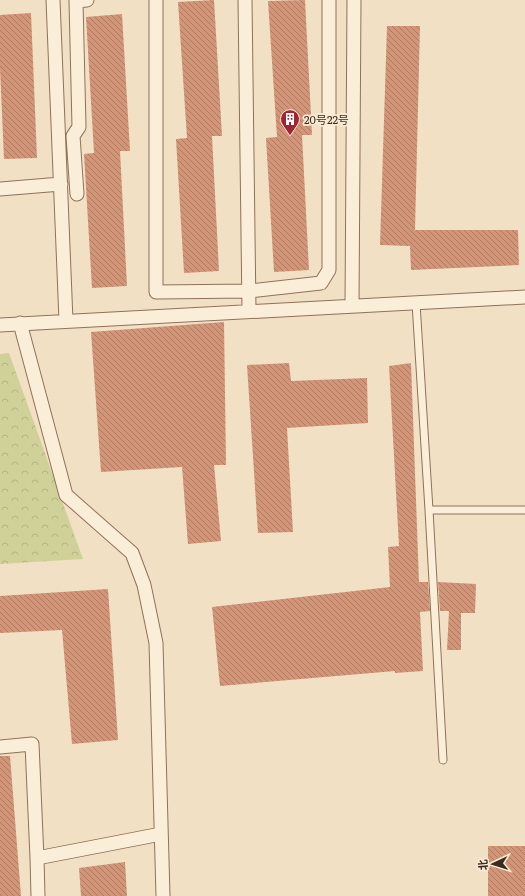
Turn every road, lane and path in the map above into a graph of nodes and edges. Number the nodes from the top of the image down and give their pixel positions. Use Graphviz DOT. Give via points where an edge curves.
graph roads {
  1 [pos="53,0"];
  2 [pos="80,0"];
  3 [pos="156,0"];
  4 [pos="245,0"];
  5 [pos="329,0"];
  6 [pos="354,0"];
  7 [pos="61,184"];
  8 [pos="0,188"];
  9 [pos="77,194"];
  10 [pos="248,291"];
  11 [pos="525,297"];
  12 [pos="416,303"];
  13 [pos="352,306"];
  14 [pos="249,311"];
  15 [pos="66,321"];
  16 [pos="20,323"];
  17 [pos="0,325"];
  18 [pos="429,510"];
  19 [pos="525,510"];
  20 [pos="0,747"];
  21 [pos="443,760"];
  22 [pos="161,834"];
  23 [pos="37,858"];
  24 [pos="38,896"];
  25 [pos="162,896"];
  1 -- 7 [label="street"];
  2 -- 9 [label="street" via="80,128 73,136"];
  3 -- 10 [label="street" via="156,292"];
  4 -- 10 [label="street"];
  5 -- 10 [label="street" via="329,270 320,283"];
  6 -- 13 [label="street"];
  7 -- 8 [label="street"];
  7 -- 15 [label="street"];
  10 -- 14 [label="street"];
  11 -- 12 [label="street"];
  12 -- 13 [label="street"];
  12 -- 18 [label="lane"];
  13 -- 14 [label="street"];
  14 -- 15 [label="street"];
  15 -- 16 [label="street"];
  16 -- 17 [label="street"];
  16 -- 22 [label="street" via="66,495 132,553 144,585 156,643"];
  18 -- 19 [label="lane"];
  18 -- 21 [label="lane"];
  20 -- 23 [label="street" via="32,744"];
  22 -- 23 [label="street"];
  22 -- 25 [label="street"];
  23 -- 24 [label="street"];
}
